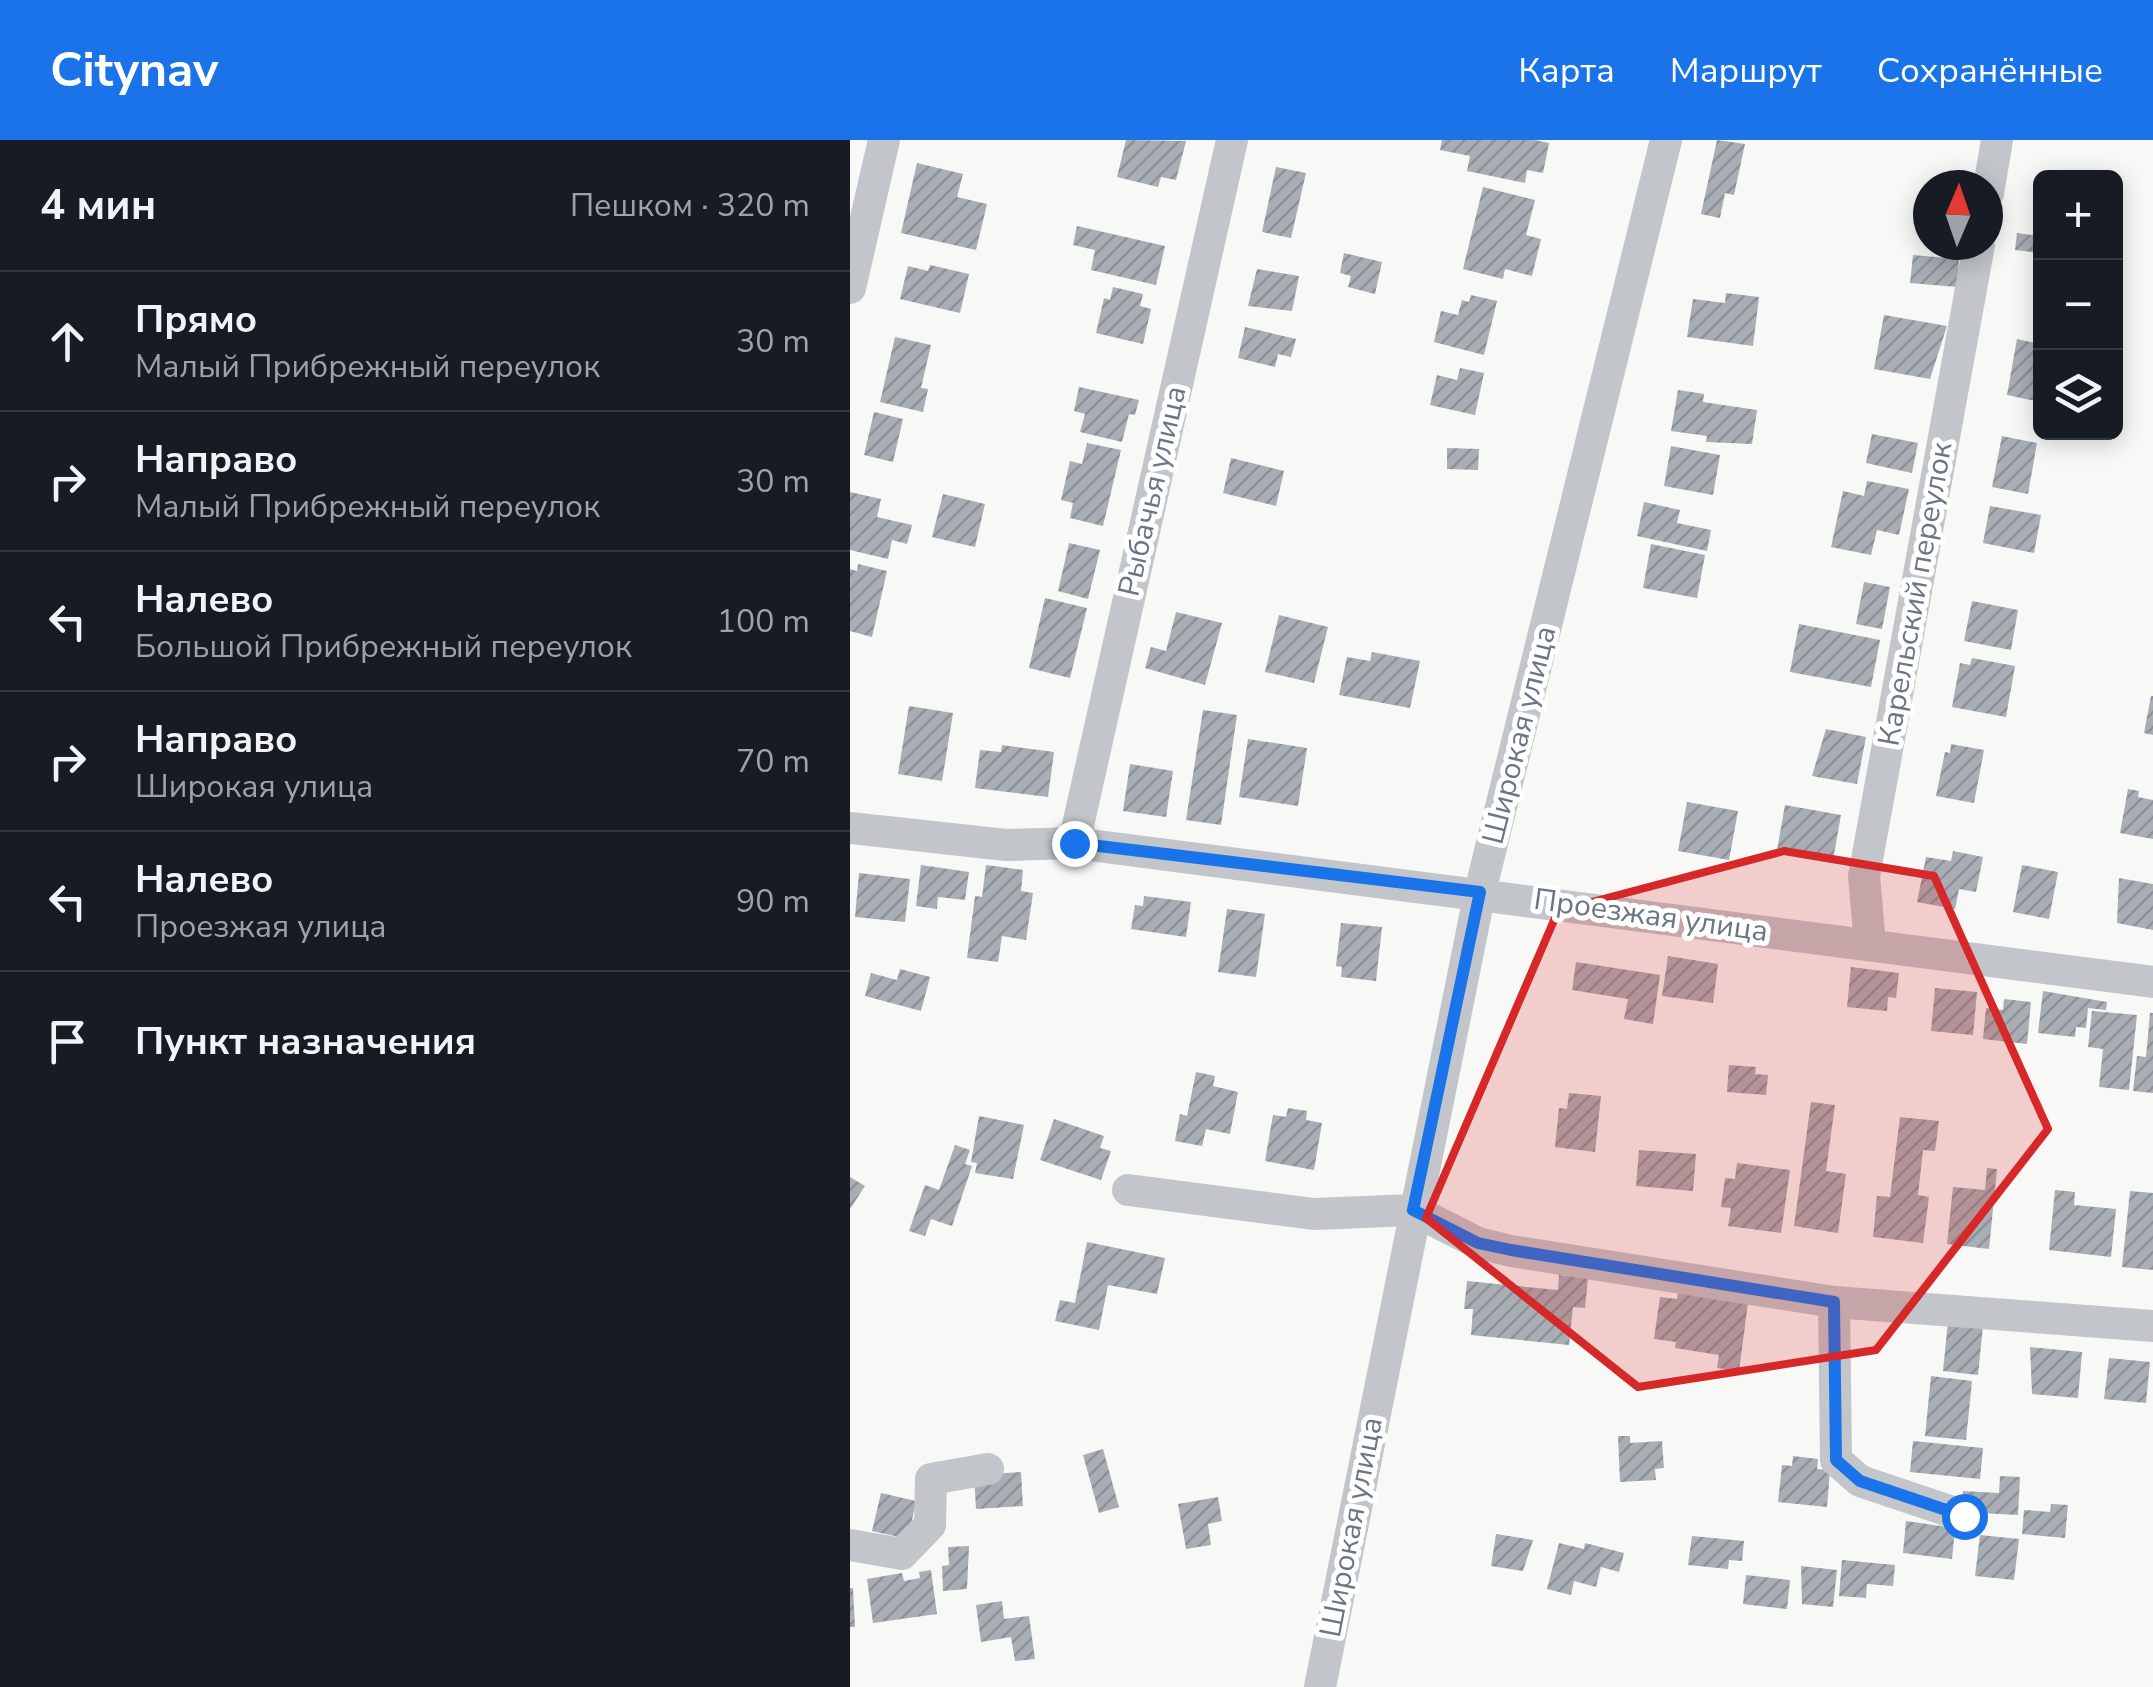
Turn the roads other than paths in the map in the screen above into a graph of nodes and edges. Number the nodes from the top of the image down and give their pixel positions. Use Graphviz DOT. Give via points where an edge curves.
graph roads {
  1 [pos="884,140"];
  2 [pos="1232,140"];
  3 [pos="1666,140"];
  4 [pos="1998,140"];
  5 [pos="1992,170"];
  6 [pos="1976,260"];
  7 [pos="850,288"];
  8 [pos="850,828"];
  9 [pos="1074,843"];
  10 [pos="1480,892"];
  11 [pos="1870,944"];
  12 [pos="2153,982"];
  13 [pos="1128,1190"];
  14 [pos="1413,1210"];
  15 [pos="1834,1302"];
  16 [pos="2153,1326"];
  17 [pos="988,1469"];
  18 [pos="1964,1516"];
  19 [pos="850,1545"];
  20 [pos="1320,1687"];
  1 -- 7 [label="street"];
  2 -- 9 [label="street, Рыбачья улица"];
  3 -- 10 [label="street, Широкая улица"];
  4 -- 5 [label="street"];
  6 -- 11 [label="street, Карельский переулок" via="1864,876"];
  8 -- 9 [label="street, Проезжая улица" via="1006,845"];
  9 -- 10 [label="street, Проезжая улица"];
  10 -- 11 [label="street, Проезжая улица"];
  10 -- 14 [label="street, Широкая улица"];
  11 -- 12 [label="street, Проезжая улица"];
  13 -- 14 [label="street" via="1314,1214"];
  14 -- 15 [label="street" via="1478,1243"];
  14 -- 20 [label="street, Широкая улица"];
  15 -- 16 [label="street"];
  15 -- 18 [label="street" via="1836,1460 1860,1481"];
  17 -- 19 [label="street" via="931,1479 930,1525 902,1554"];
}
